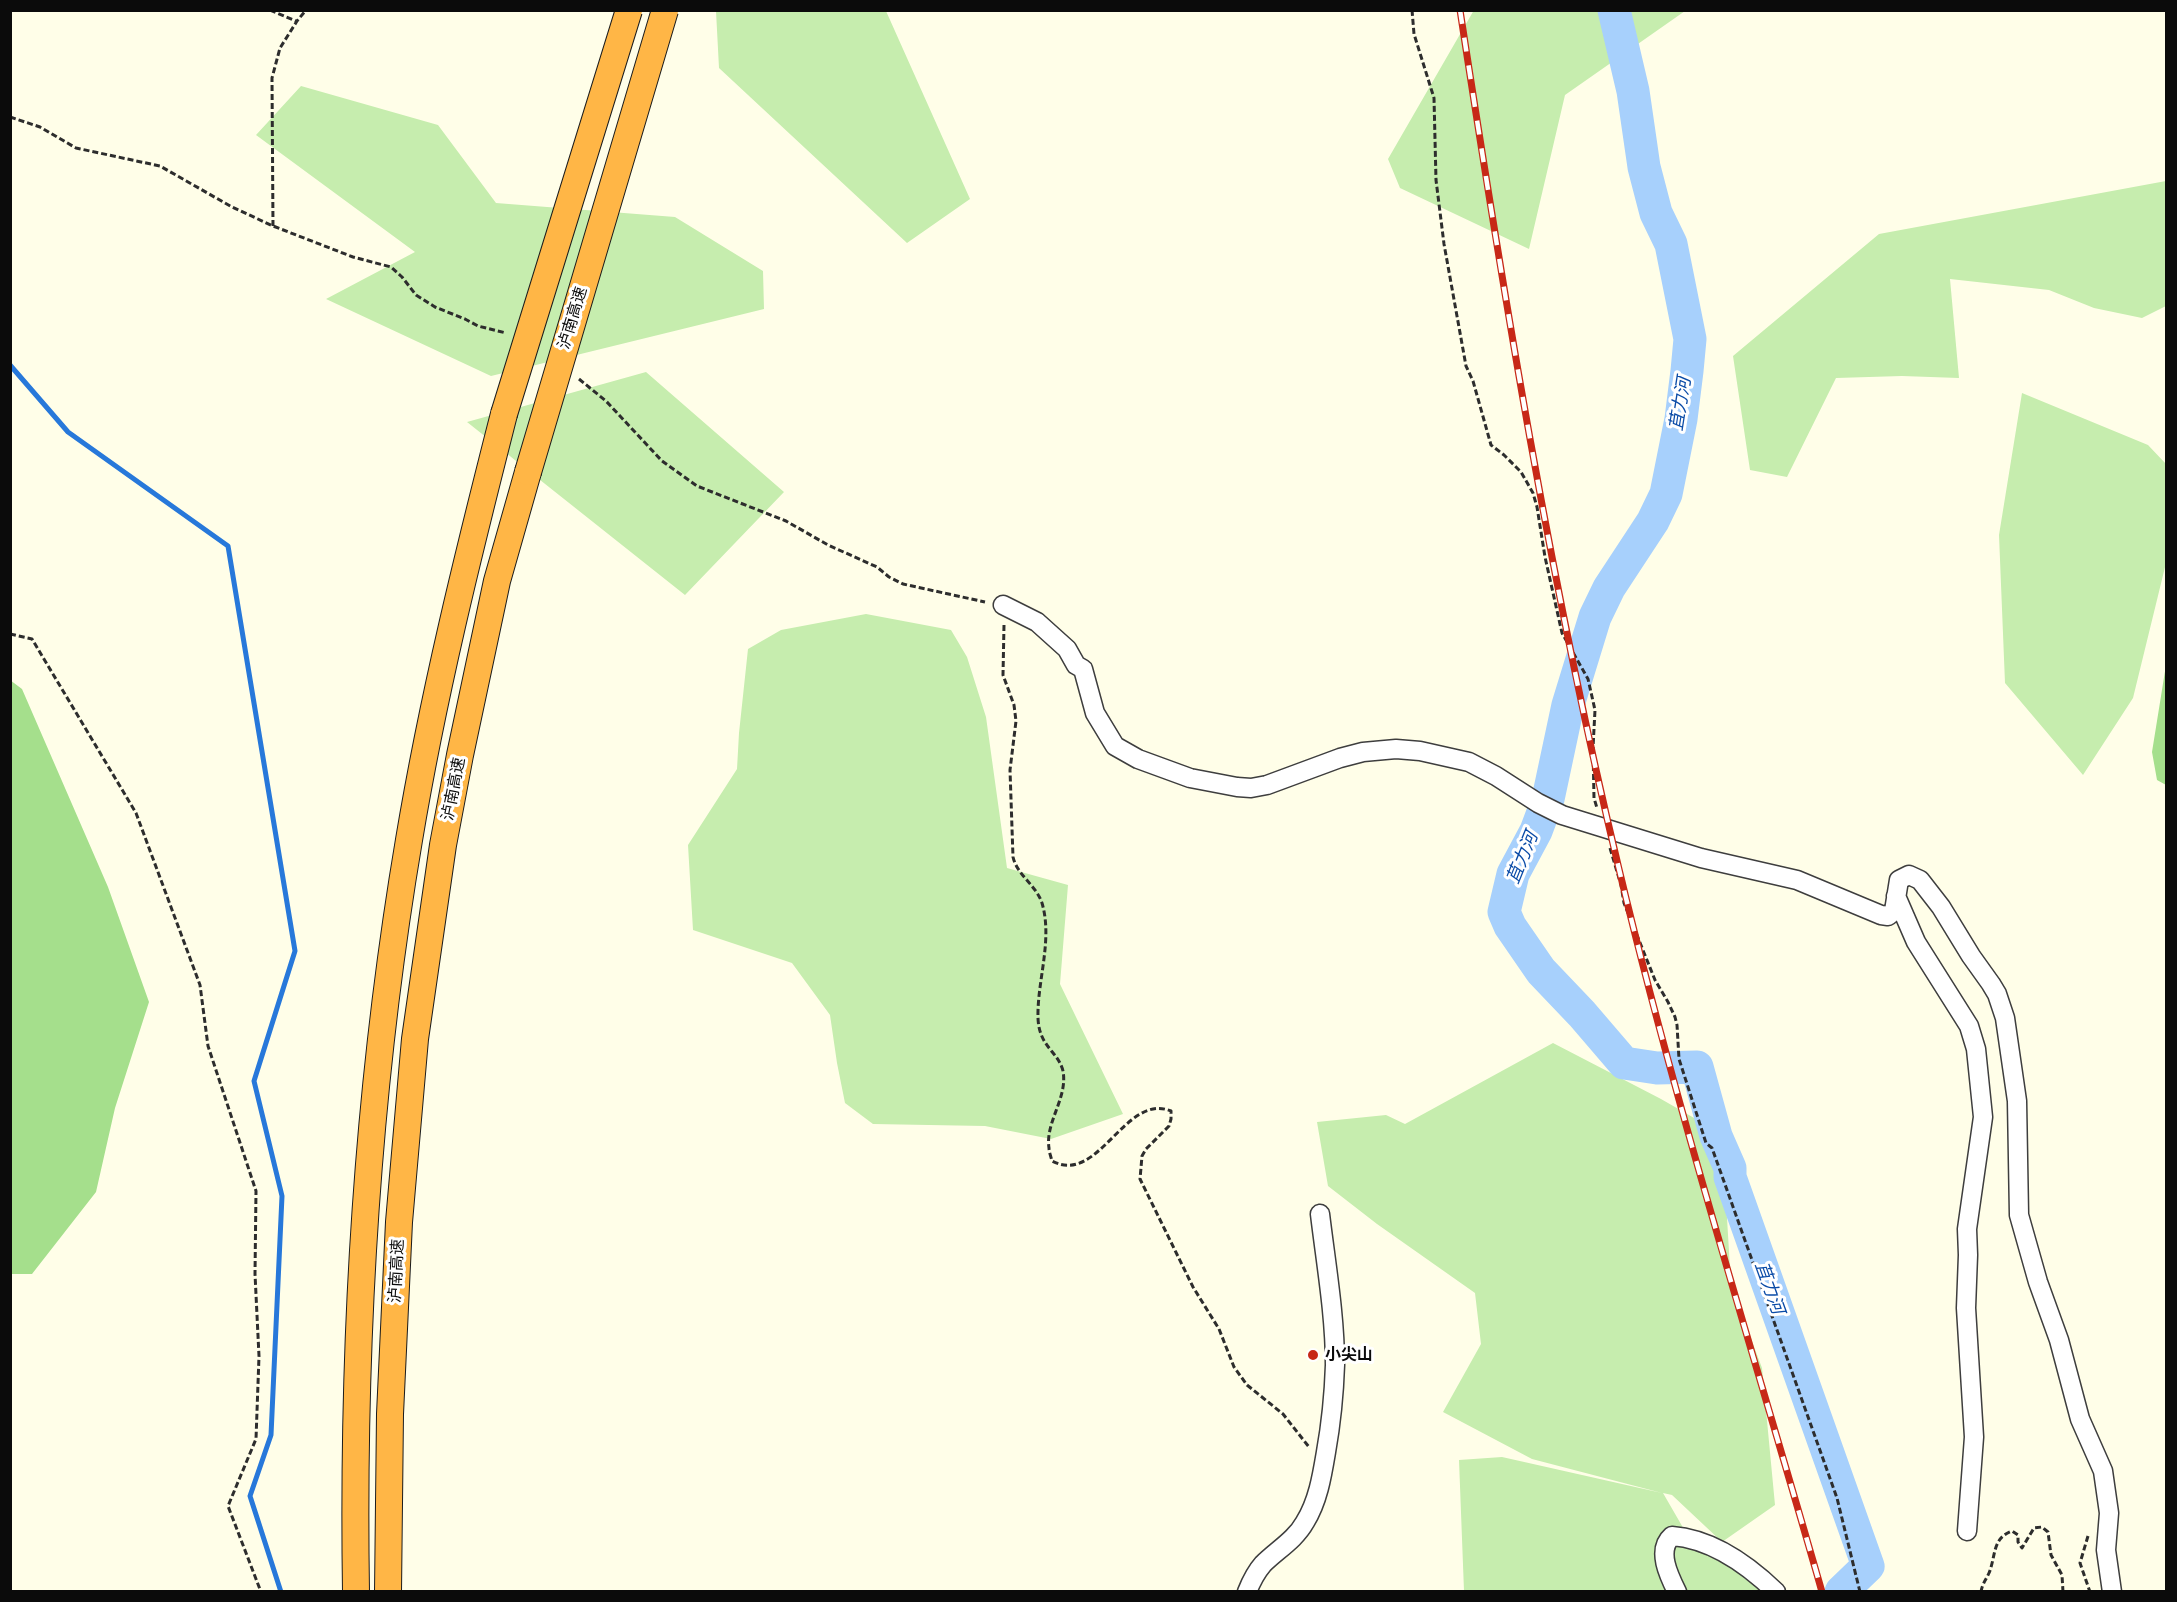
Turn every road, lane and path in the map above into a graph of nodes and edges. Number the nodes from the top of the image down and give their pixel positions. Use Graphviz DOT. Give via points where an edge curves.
graph roads {
  1 [pos="270,10"];
  2 [pos="306,10"];
  3 [pos="629,10"];
  4 [pos="664,10"];
  5 [pos="1412,10"];
  6 [pos="297,21"];
  7 [pos="273,226"];
  8 [pos="1002,606"];
  9 [pos="10,633"];
  10 [pos="1604,828"];
  11 [pos="1896,896"];
  12 [pos="1320,1214"];
  13 [pos="1322,1475"];
  14 [pos="1967,1531"];
  15 [pos="261,1592"];
  16 [pos="356,1592"];
  17 [pos="388,1592"];
  18 [pos="1246,1592"];
  19 [pos="1677,1592"];
  20 [pos="1776,1592"];
  21 [pos="1860,1592"];
  22 [pos="1981,1592"];
  23 [pos="2063,1592"];
  24 [pos="2112,1592"];
  1 -- 6 [label="path"];
  2 -- 6 [label="path"];
  3 -- 16 [label="highway, bridge" via="504,414 443,667 409,840 381,1035 364,1220 356,1413"];
  4 -- 17 [label="highway, 泸南高速, bridge" via="497,581 443,845 415,1038 399,1222 390,1414"];
  5 -- 10 [label="path" via="1414,34 1434,98 1436,180 1466,366 1491,445 1521,472 1538,507 1562,633 1582,665 1595,710 1594,798"];
  6 -- 7 [label="path" via="280,48 272,78"];
  8 -- 10 [label="street" via="1037,622 1067,649 1083,669 1095,713 1111,740 1138,759 1190,778 1251,788 1363,752 1404,749 1469,762 1562,815"];
  8 -- 13 [label="path" via="1004,675 1016,721 1010,770 1013,857 1042,904 1045,944 1039,1025 1042,1039 1063,1071 1060,1102 1048,1147 1052,1161 1066,1166 1081,1162 1143,1112 1156,1108 1171,1111 1169,1126 1142,1156 1140,1179 1193,1287 1219,1329 1234,1367 1247,1385 1283,1414 1318,1458"];
  9 -- 15 [label="path" via="32,639 136,813 200,985 208,1046 256,1191 256,1439 228,1506"];
  10 -- 11 [label="street" via="1701,858 1797,880 1881,915 1892,914"];
  10 -- 21 [label="path" via="1624,903 1655,980 1675,1017 1679,1059 1706,1143 1712,1148 1837,1498"];
  11 -- 14 [label="street" via="1916,942 1969,1026 1976,1049 1983,1117 1967,1229 1966,1308 1974,1437"];
  11 -- 24 [label="street" via="1899,880 1909,875 1920,880 1991,984 2005,1018 2017,1101 2019,1215 2080,1419 2103,1471"];
  12 -- 13 [label="street" via="1335,1366"];
  13 -- 18 [label="street" via="1306,1521 1265,1563"];
  19 -- 20 [label="street" via="1664,1549 1672,1536 1719,1550 1756,1573"];
  22 -- 23 [label="path" via="1999,1539 2012,1531 2018,1535 2022,1548 2034,1528 2042,1527 2048,1532 2051,1555 2062,1575"];
}
